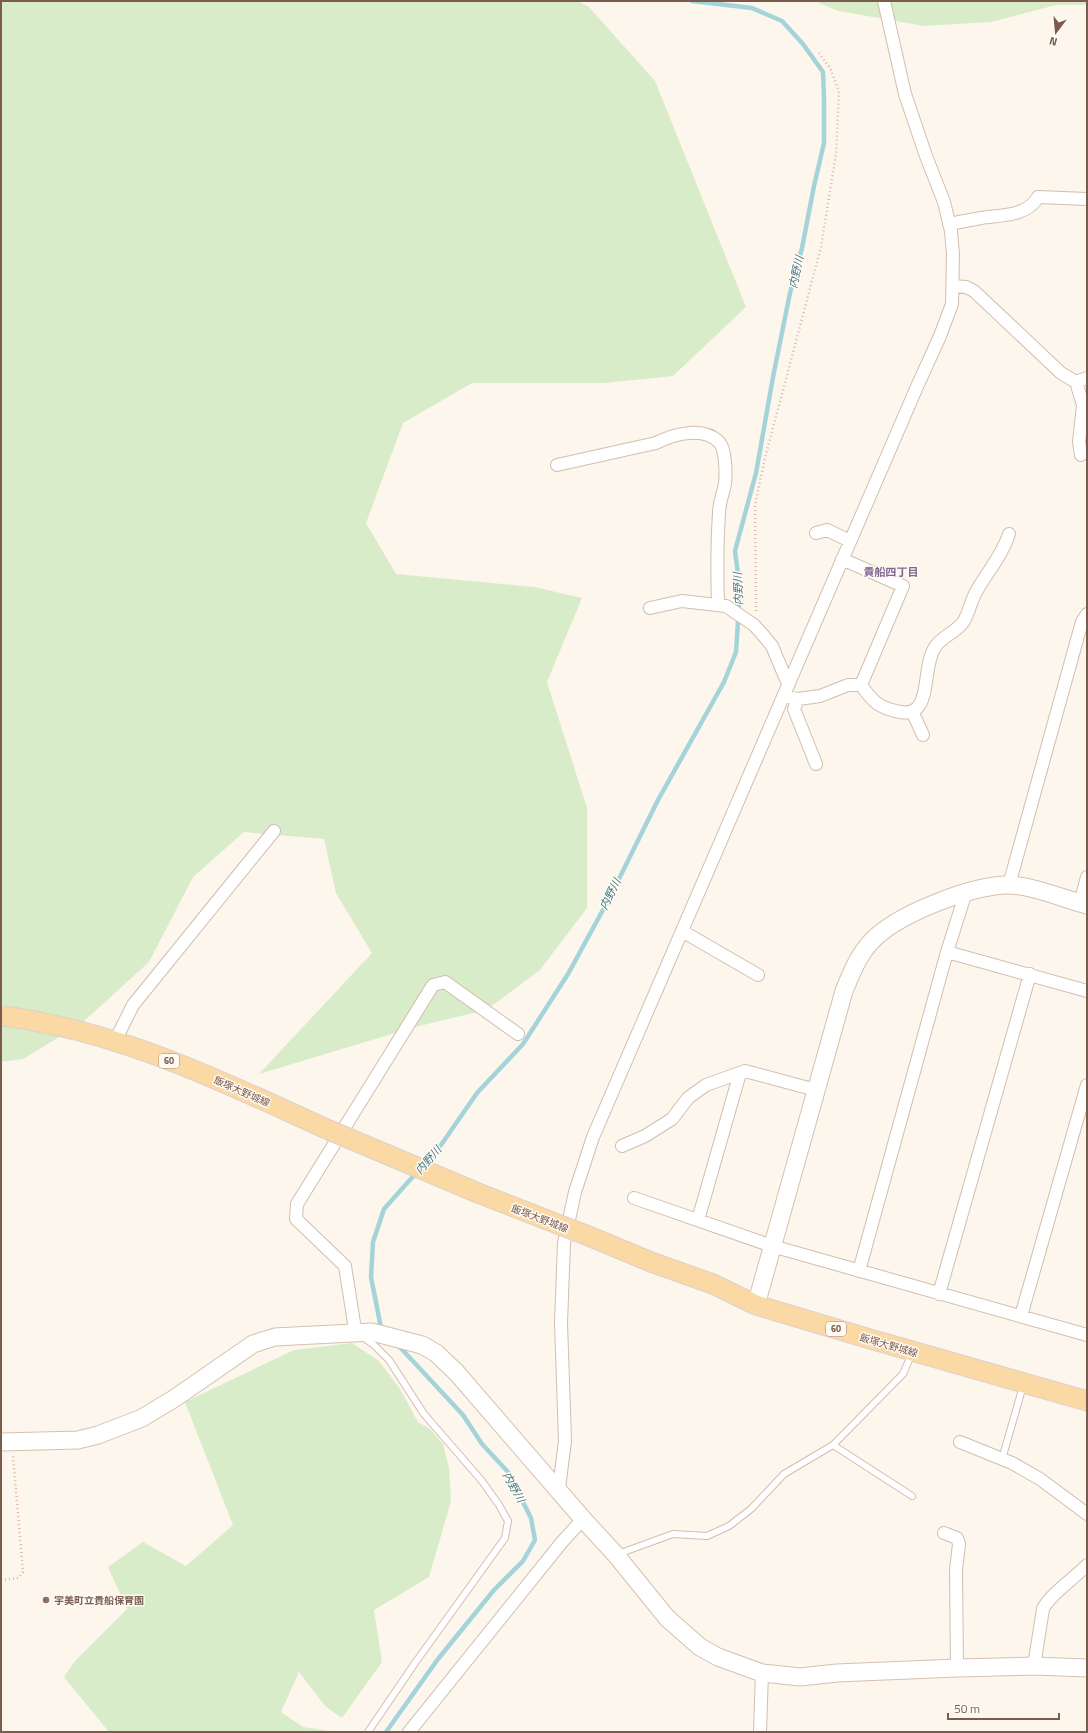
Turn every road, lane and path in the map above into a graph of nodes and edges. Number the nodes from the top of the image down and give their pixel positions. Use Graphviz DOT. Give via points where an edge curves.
graph roads {
  1 [pos="884,1"];
  2 [pos="819,53"];
  3 [pos="1087,199"];
  4 [pos="949,224"];
  5 [pos="952,286"];
  6 [pos="1081,380"];
  7 [pos="1081,455"];
  8 [pos="557,466"];
  9 [pos="816,533"];
  10 [pos="1009,534"];
  11 [pos="850,541"];
  12 [pos="842,559"];
  13 [pos="722,606"];
  14 [pos="650,608"];
  15 [pos="1086,617"];
  16 [pos="756,626"];
  17 [pos="788,684"];
  18 [pos="861,686"];
  19 [pos="783,696"];
  20 [pos="798,699"];
  21 [pos="912,711"];
  22 [pos="923,735"];
  23 [pos="816,764"];
  24 [pos="274,831"];
  25 [pos="1087,877"];
  26 [pos="1009,885"];
  27 [pos="966,892"];
  28 [pos="1083,904"];
  29 [pos="682,931"];
  30 [pos="948,952"];
  31 [pos="1030,974"];
  32 [pos="758,975"];
  33 [pos="1087,991"];
  34 [pos="1,1016"];
  35 [pos="518,1034"];
  36 [pos="115,1041"];
  37 [pos="740,1073"];
  38 [pos="1087,1085"];
  39 [pos="816,1090"];
  40 [pos="622,1146"];
  41 [pos="634,1198"];
  42 [pos="698,1220"];
  43 [pos="772,1246"];
  44 [pos="859,1270"];
  45 [pos="939,1294"];
  46 [pos="756,1305"];
  47 [pos="1021,1316"];
  48 [pos="364,1332"];
  49 [pos="1087,1334"];
  50 [pos="913,1351"];
  51 [pos="1024,1382"];
  52 [pos="1087,1401"];
  53 [pos="6,1442"];
  54 [pos="960,1442"];
  55 [pos="833,1444"];
  56 [pos="1002,1459"];
  57 [pos="559,1488"];
  58 [pos="912,1496"];
  59 [pos="1087,1514"];
  60 [pos="583,1519"];
  61 [pos="944,1533"];
  62 [pos="616,1555"];
  63 [pos="1087,1565"];
  64 [pos="1,1580"];
  65 [pos="1034,1666"];
  66 [pos="957,1668"];
  67 [pos="1087,1668"];
  68 [pos="762,1673"];
  69 [pos="368,1732"];
  70 [pos="409,1732"];
  71 [pos="760,1732"];
  1 -- 4 [label="street" via="906,94 944,202"];
  2 -- 16 [label="path" via="830,68 839,90 836,154 821,247 755,505"];
  3 -- 4 [label="street" via="1038,197 1020,212"];
  4 -- 5 [label="street" via="953,254"];
  5 -- 6 [label="street" via="974,290 1060,373"];
  5 -- 11 [label="street" via="952,304 940,336"];
  6 -- 7 [label="street"];
  8 -- 13 [label="street" via="656,443 671,436 704,434 720,443 725,458 725,483 719,505 717,544"];
  9 -- 11 [label="street" via="827,530"];
  10 -- 21 [label="street" via="1004,548 976,592 964,621 935,647 929,660 921,701 917,709"];
  11 -- 12 [label="street"];
  12 -- 17 [label="street"];
  12 -- 18 [label="street" via="903,586"];
  13 -- 14 [label="street" via="682,601"];
  13 -- 16 [label="street"];
  15 -- 26 [label="street" via="1078,636"];
  16 -- 17 [label="street" via="772,646"];
  17 -- 19 [label="street"];
  18 -- 20 [label="street" via="848,685 820,696"];
  18 -- 21 [label="street" via="871,699 882,707 908,713"];
  19 -- 20 [label="street"];
  19 -- 29 [label="street"];
  20 -- 23 [label="street" via="794,709"];
  21 -- 22 [label="street"];
  24 -- 36 [label="street" via="133,1005"];
  25 -- 28 [label="street"];
  26 -- 27 [label="street" via="978,888"];
  26 -- 28 [label="street"];
  27 -- 30 [label="street"];
  27 -- 39 [label="street" via="893,924 870,942 844,990"];
  29 -- 32 [label="street"];
  29 -- 57 [label="street" via="593,1137 575,1192 564,1243 562,1266 565,1440"];
  30 -- 31 [label="street"];
  30 -- 44 [label="street"];
  31 -- 33 [label="street"];
  31 -- 45 [label="street"];
  34 -- 36 [label="main road, 飯塚大野城線 / 60" via="66,1028"];
  35 -- 48 [label="street" via="445,982 433,985 297,1204 296,1219 345,1266 354,1323"];
  36 -- 46 [label="main road, 飯塚大野城線 / 60, bridge" via="211,1078 493,1199 712,1284"];
  37 -- 39 [label="street" via="745,1071"];
  37 -- 40 [label="street" via="706,1085 688,1098 672,1119 645,1136"];
  37 -- 42 [label="street"];
  38 -- 47 [label="street"];
  39 -- 43 [label="street"];
  41 -- 42 [label="street"];
  42 -- 43 [label="street"];
  43 -- 44 [label="street"];
  43 -- 46 [label="street"];
  44 -- 45 [label="street"];
  45 -- 47 [label="street"];
  46 -- 50 [label="main road, 飯塚大野城線 / 60"];
  47 -- 49 [label="street"];
  48 -- 53 [label="street" via="275,1337 252,1344 142,1418 78,1440"];
  48 -- 57 [label="street" via="418,1343 436,1353"];
  48 -- 69 [label="lane" via="389,1360 424,1414 482,1481 508,1521 505,1538"];
  50 -- 51 [label="main road, 飯塚大野城線 / 60"];
  50 -- 55 [label="lane" via="903,1374"];
  51 -- 52 [label="main road, 飯塚大野城線 / 60"];
  51 -- 56 [label="lane"];
  53 -- 64 [label="path" via="23,1572 18,1578"];
  54 -- 56 [label="street"];
  55 -- 58 [label="lane"];
  55 -- 62 [label="lane" via="784,1474 751,1509 729,1526 707,1536 673,1534"];
  56 -- 59 [label="street" via="1040,1479"];
  57 -- 60 [label="street"];
  60 -- 62 [label="street"];
  60 -- 70 [label="street"];
  61 -- 66 [label="street" via="957,1538 959,1544 956,1570"];
  62 -- 68 [label="street" via="684,1634 718,1657"];
  63 -- 65 [label="street" via="1046,1602"];
  65 -- 66 [label="street"];
  65 -- 67 [label="street"];
  66 -- 68 [label="street" via="800,1677"];
  68 -- 71 [label="street"];
}
